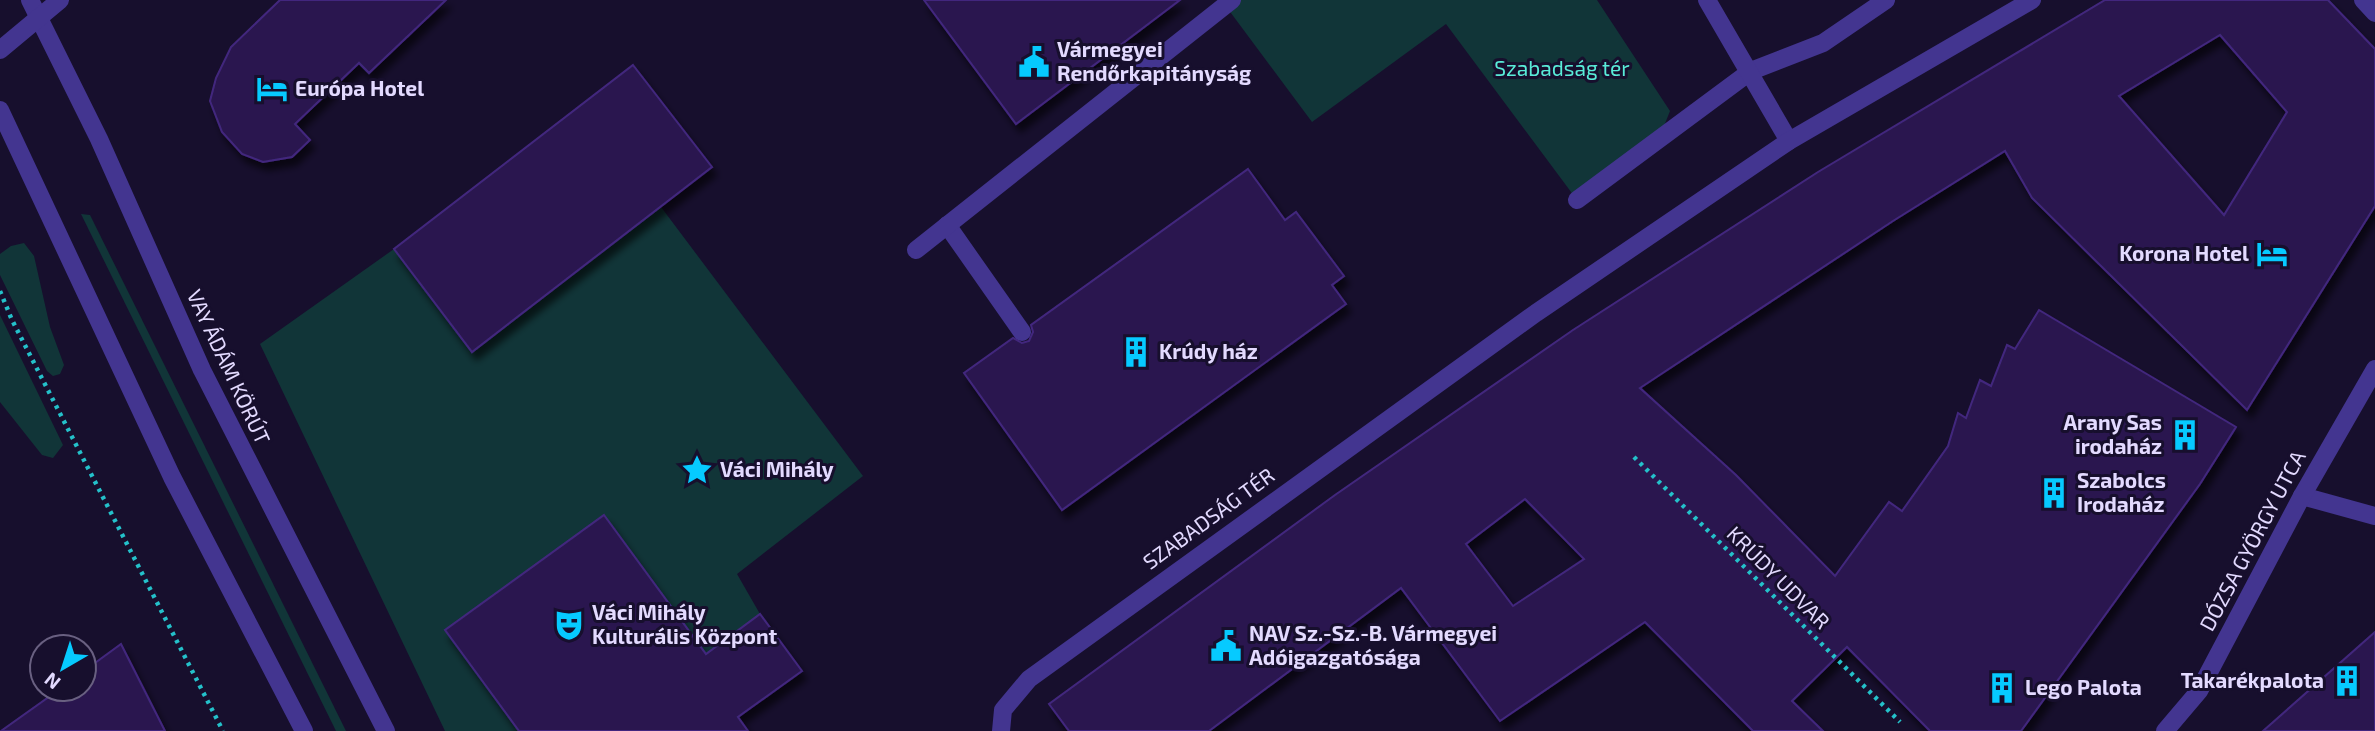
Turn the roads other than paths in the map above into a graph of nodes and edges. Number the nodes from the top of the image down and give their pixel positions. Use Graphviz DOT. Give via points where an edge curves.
graph roads {
  1 [pos="30,0"];
  2 [pos="60,0"];
  3 [pos="1232,0"];
  4 [pos="1707,0"];
  5 [pos="1886,0"];
  6 [pos="2032,0"];
  7 [pos="2363,0"];
  8 [pos="2375,13"];
  9 [pos="40,17"];
  10 [pos="0,50"];
  11 [pos="1751,71"];
  12 [pos="0,110"];
  13 [pos="1789,141"];
  14 [pos="1577,200"];
  15 [pos="947,225"];
  16 [pos="916,250"];
  17 [pos="1022,332"];
  18 [pos="2375,369"];
  19 [pos="2302,496"];
  20 [pos="2375,516"];
  21 [pos="304,731"];
  22 [pos="386,731"];
  23 [pos="1001,731"];
  24 [pos="2165,731"];
  1 -- 9 [label="street, VAY ÁDÁM KÖRÚT"];
  2 -- 9 [label="street"];
  3 -- 15 [label="street"];
  4 -- 11 [label="street"];
  5 -- 11 [label="street" via="1823,43"];
  6 -- 13 [label="street, SZABADSÁG TÉR"];
  7 -- 8 [label="street"];
  9 -- 10 [label="street"];
  9 -- 22 [label="street, VAY ÁDÁM KÖRÚT" via="202,370"];
  11 -- 13 [label="street"];
  11 -- 14 [label="street"];
  12 -- 21 [label="street" via="172,477"];
  13 -- 23 [label="street, SZABADSÁG TÉR" via="1536,313 1029,679 1003,710"];
  15 -- 16 [label="street"];
  15 -- 17 [label="street"];
  18 -- 19 [label="street, DÓZSA GYÖRGY UTCA"];
  19 -- 20 [label="street"];
  19 -- 24 [label="street, DÓZSA GYÖRGY UTCA" via="2199,691"];
}
